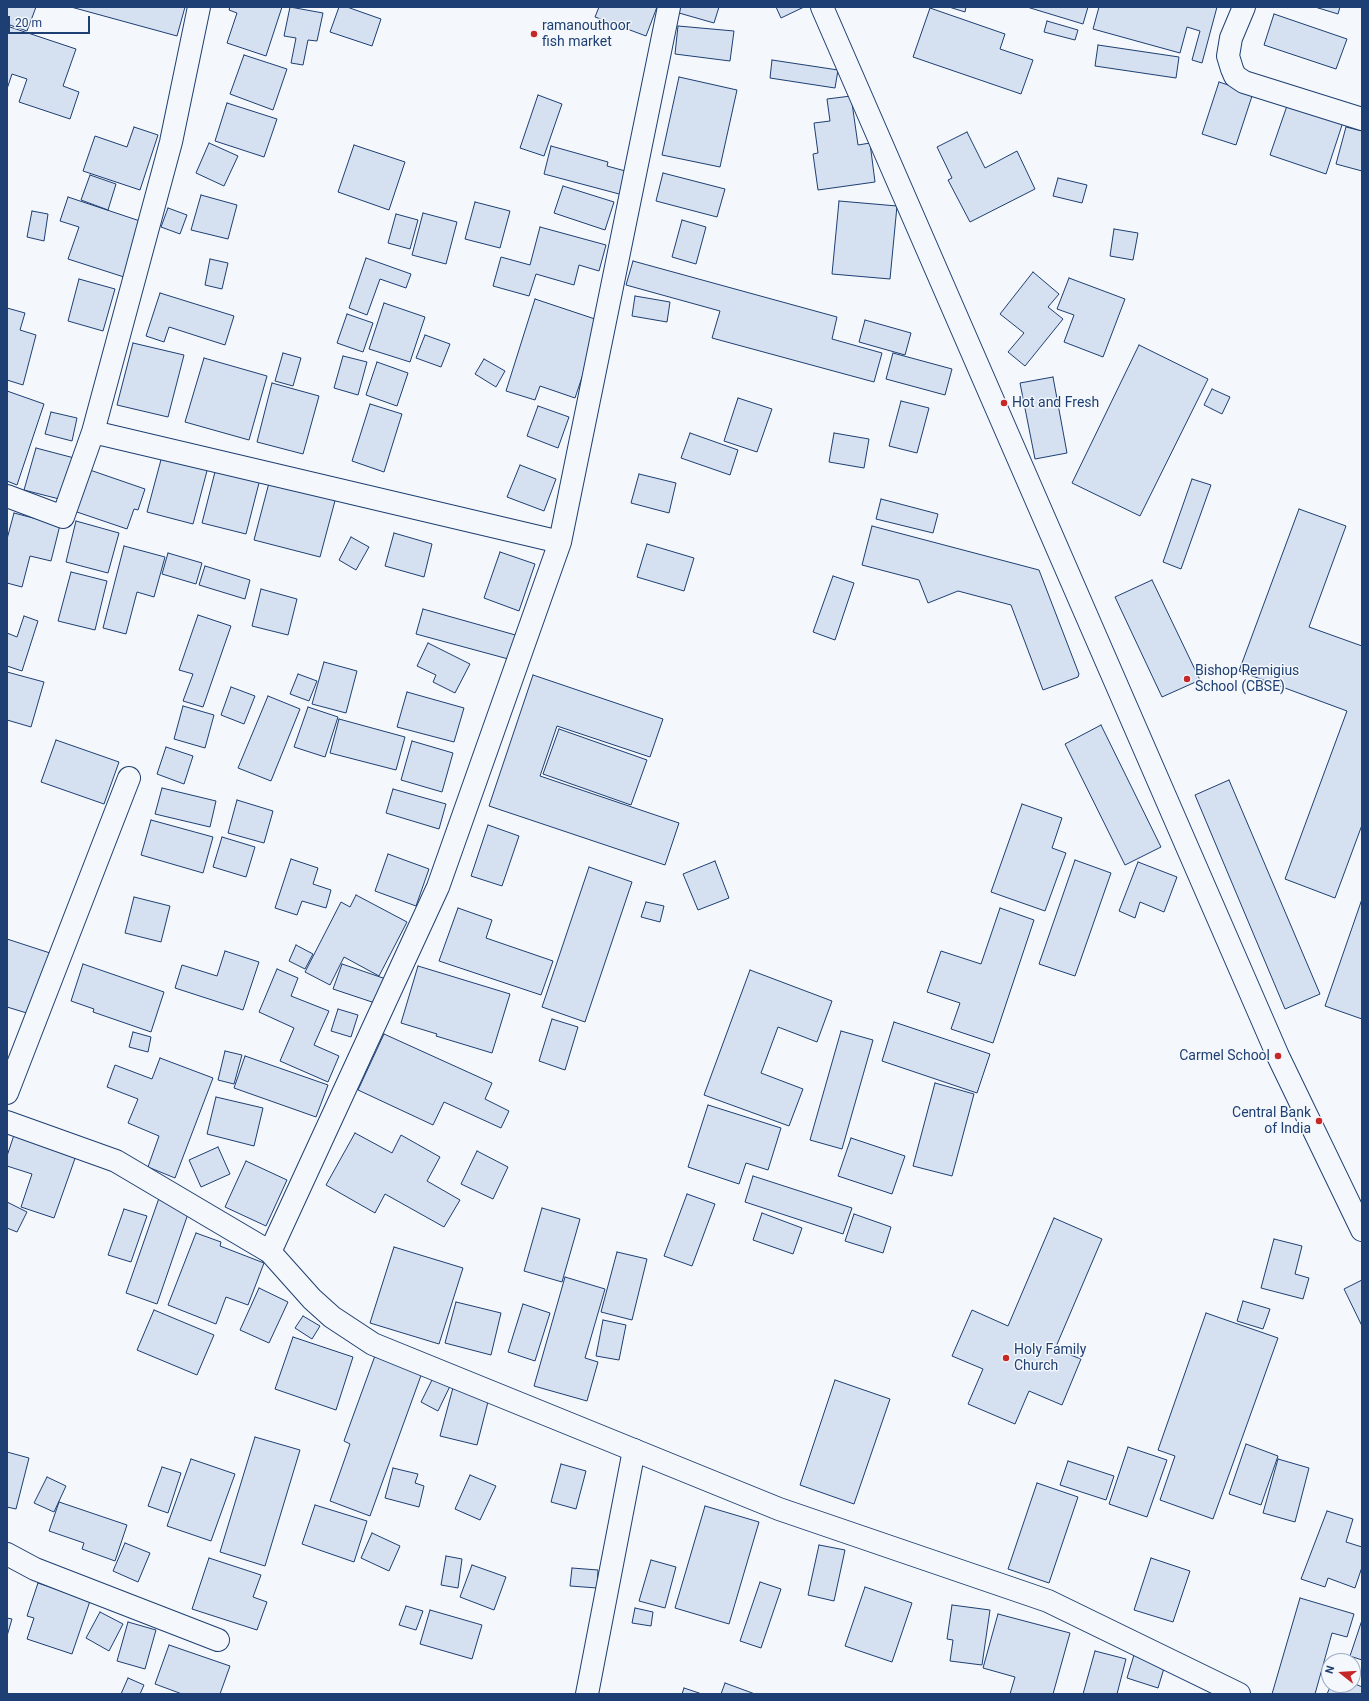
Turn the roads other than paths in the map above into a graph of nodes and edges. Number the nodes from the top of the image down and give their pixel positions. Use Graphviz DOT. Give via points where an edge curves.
graph roads {
  1 [pos="199,7"];
  2 [pos="669,7"];
  3 [pos="822,7"];
  4 [pos="1244,7"];
  5 [pos="1362,119"];
  6 [pos="92,432"];
  7 [pos="7,496"];
  8 [pos="560,542"];
  9 [pos="129,778"];
  10 [pos="7,1093"];
  11 [pos="7,1122"];
  12 [pos="1362,1230"];
  13 [pos="270,1252"];
  14 [pos="634,1450"];
  15 [pos="7,1554"];
  16 [pos="218,1640"];
  17 [pos="587,1694"];
  18 [pos="1239,1694"];
  1 -- 6 [label="street" via="171,142"];
  2 -- 8 [label="street"];
  3 -- 12 [label="street" via="1278,1056"];
  4 -- 5 [label="street" via="1231,38 1228,56 1235,76 1244,82"];
  6 -- 7 [label="street" via="64,517"];
  6 -- 8 [label="street"];
  8 -- 13 [label="street" via="438,887"];
  9 -- 10 [label="street"];
  11 -- 13 [label="street" via="116,1161"];
  13 -- 14 [label="street" via="312,1299 332,1317 372,1344"];
  14 -- 17 [label="street"];
  14 -- 18 [label="street" via="779,1509 1048,1601"];
  15 -- 16 [label="street" via="35,1569"];
}
